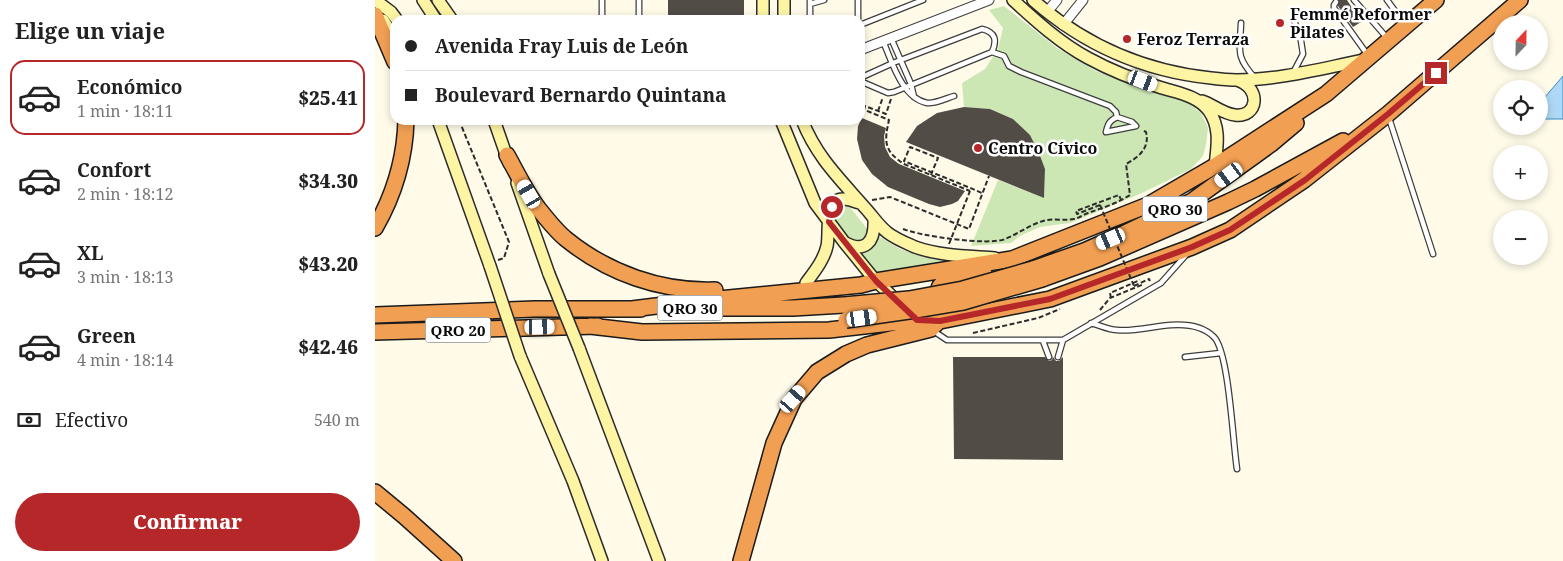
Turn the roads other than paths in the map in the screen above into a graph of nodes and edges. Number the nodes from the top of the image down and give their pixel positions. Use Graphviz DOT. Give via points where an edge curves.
graph roads {
  1 [pos="375,0"];
  2 [pos="423,0"];
  3 [pos="438,0"];
  4 [pos="603,0"];
  5 [pos="639,0"];
  6 [pos="763,0"];
  7 [pos="783,0"];
  8 [pos="824,0"];
  9 [pos="858,0"];
  10 [pos="923,0"];
  11 [pos="989,0"];
  12 [pos="1013,0"];
  13 [pos="1033,0"];
  14 [pos="1057,0"];
  15 [pos="1083,0"];
  16 [pos="1354,0"];
  17 [pos="1387,0"];
  18 [pos="1436,0"];
  19 [pos="1521,0"];
  20 [pos="810,2"];
  21 [pos="1336,2"];
  22 [pos="375,8"];
  23 [pos="1047,12"];
  24 [pos="375,15"];
  25 [pos="393,15"];
  26 [pos="433,15"];
  27 [pos="448,15"];
  28 [pos="602,15"];
  29 [pos="639,15"];
  30 [pos="763,15"];
  31 [pos="784,15"];
  32 [pos="810,15"];
  33 [pos="858,15"];
  34 [pos="1294,20"];
  35 [pos="865,23"];
  36 [pos="1241,23"];
  37 [pos="1063,25"];
  38 [pos="1406,26"];
  39 [pos="390,31"];
  40 [pos="887,40"];
  41 [pos="1389,40"];
  42 [pos="865,48"];
  43 [pos="390,50"];
  44 [pos="992,52"];
  45 [pos="1368,59"];
  46 [pos="901,61"];
  47 [pos="893,63"];
  48 [pos="1292,75"];
  49 [pos="865,77"];
  50 [pos="1256,79"];
  51 [pos="1237,80"];
  52 [pos="865,83"];
  53 [pos="911,84"];
  54 [pos="904,88"];
  55 [pos="1326,94"];
  56 [pos="954,96"];
  57 [pos="914,97"];
  58 [pos="1193,98"];
  59 [pos="1388,114"];
  60 [pos="1117,117"];
  61 [pos="406,125"];
  62 [pos="440,125"];
  63 [pos="496,125"];
  64 [pos="783,125"];
  65 [pos="804,125"];
  66 [pos="1363,134"];
  67 [pos="507,155"];
  68 [pos="1215,166"];
  69 [pos="864,202"];
  70 [pos="1148,205"];
  71 [pos="874,220"];
  72 [pos="829,222"];
  73 [pos="375,228"];
  74 [pos="843,242"];
  75 [pos="1192,247"];
  76 [pos="1433,254"];
  77 [pos="1012,258"];
  78 [pos="1037,274"];
  79 [pos="876,281"];
  80 [pos="806,283"];
  81 [pos="632,309"];
  82 [pos="535,310"];
  83 [pos="845,312"];
  84 [pos="984,312"];
  85 [pos="375,315"];
  86 [pos="917,320"];
  87 [pos="1091,323"];
  88 [pos="936,325"];
  89 [pos="590,326"];
  90 [pos="540,327"];
  91 [pos="375,332"];
  92 [pos="1063,340"];
  93 [pos="1043,341"];
  94 [pos="1221,353"];
  95 [pos="1049,357"];
  96 [pos="1057,357"];
  97 [pos="1185,357"];
  98 [pos="1237,469"];
  99 [pos="375,492"];
  100 [pos="454,561"];
  101 [pos="602,561"];
  102 [pos="659,561"];
  103 [pos="741,561"];
  1 -- 25 [label="main road"];
  2 -- 26 [label="main road"];
  3 -- 27 [label="main road"];
  4 -- 28 [label="lane"];
  5 -- 29 [label="lane"];
  6 -- 30 [label="main road"];
  7 -- 31 [label="main road"];
  8 -- 20 [label="lane"];
  9 -- 33 [label="lane"];
  10 -- 35 [label="lane"];
  11 -- 40 [label="street"];
  12 -- 58 [label="main road" via="1055,37 1088,58"];
  13 -- 23 [label="main road"];
  14 -- 23 [label="street"];
  15 -- 37 [label="street"];
  16 -- 41 [label="lane"];
  17 -- 38 [label="lane"];
  18 -- 38 [label="highway, QRO 30"];
  19 -- 59 [label="highway, QRO 30"];
  20 -- 32 [label="lane"];
  21 -- 45 [label="lane" via="1334,8"];
  22 -- 39 [label="main road"];
  23 -- 37 [label="main road"];
  24 -- 43 [label="highway"];
  34 -- 48 [label="lane" via="1303,54"];
  36 -- 50 [label="lane" via="1239,56"];
  37 -- 51 [label="main road" via="1093,43 1158,69"];
  38 -- 41 [label="highway, QRO 30"];
  40 -- 42 [label="street"];
  40 -- 46 [label="lane"];
  40 -- 47 [label="lane"];
  41 -- 45 [label="highway, QRO 30"];
  44 -- 46 [label="lane" via="994,36 982,29"];
  44 -- 53 [label="lane"];
  44 -- 60 [label="lane" via="1004,56 1009,66 1021,72 1110,106"];
  45 -- 48 [label="main road"];
  45 -- 55 [label="highway, QRO 30"];
  46 -- 47 [label="lane"];
  46 -- 53 [label="lane"];
  47 -- 49 [label="lane"];
  47 -- 54 [label="lane"];
  48 -- 50 [label="main road"];
  50 -- 51 [label="main road"];
  51 -- 58 [label="main road" via="1246,83 1252,92 1254,102 1245,114 1236,116"];
  52 -- 54 [label="lane" via="888,93"];
  53 -- 54 [label="lane"];
  53 -- 57 [label="lane"];
  54 -- 57 [label="lane"];
  55 -- 68 [label="highway, QRO 30"];
  55 -- 78 [label="highway, QRO 30" via="1271,144 1192,200"];
  56 -- 57 [label="lane" via="929,103"];
  58 -- 68 [label="main road" via="1208,110 1215,121 1218,132"];
  59 -- 66 [label="highway, QRO 30"];
  59 -- 76 [label="lane"];
  60 -- 60 [label="lane" via="1107,124 1106,132 1136,126"];
  61 -- 73 [label="highway" via="401,164 383,215"];
  62 -- 101 [label="main road, bridge" via="520,356 573,480"];
  63 -- 67 [label="main road"];
  64 -- 72 [label="main road" via="815,202"];
  65 -- 69 [label="main road" via="834,175"];
  66 -- 75 [label="highway, QRO 30" via="1305,180 1230,230"];
  66 -- 78 [label="highway, QRO 30" via="1336,144 1229,202 1109,254"];
  67 -- 80 [label="highway" via="537,207 565,239 606,266 649,283 695,290"];
  67 -- 102 [label="main road, bridge"];
  68 -- 70 [label="highway, QRO 30"];
  69 -- 71 [label="main road"];
  69 -- 72 [label="main road" via="839,200 832,207"];
  70 -- 77 [label="highway, QRO 30"];
  70 -- 84 [label="highway" via="1139,219 1122,226 1015,267 941,285 938,298 951,308"];
  71 -- 74 [label="main road" via="875,231 867,244 858,247"];
  71 -- 77 [label="main road" via="900,240 931,251"];
  72 -- 74 [label="main road"];
  72 -- 80 [label="main road" via="827,246 820,264"];
  74 -- 79 [label="main road"];
  75 -- 84 [label="highway, QRO 30" via="1050,299"];
  75 -- 87 [label="lane" via="1161,283"];
  77 -- 79 [label="highway, QRO 30"];
  78 -- 83 [label="highway, QRO 30, bridge"];
  79 -- 80 [label="highway"];
  79 -- 81 [label="highway"];
  79 -- 86 [label="main road"];
  81 -- 82 [label="highway, QRO 30"];
  81 -- 83 [label="highway, QRO 30" via="793,308"];
  82 -- 85 [label="highway, QRO 20"];
  83 -- 89 [label="highway, QRO 30" via="831,322"];
  84 -- 88 [label="highway, QRO 30"];
  86 -- 88 [label="highway, QRO 30"];
  86 -- 89 [label="highway" via="829,330 642,332"];
  87 -- 92 [label="lane"];
  87 -- 94 [label="lane" via="1117,330 1196,326 1215,338"];
  88 -- 93 [label="lane" via="947,340"];
  88 -- 103 [label="highway" via="846,354 817,372 793,399 774,443"];
  89 -- 90 [label="highway, QRO 30"];
  90 -- 91 [label="highway, QRO 20"];
  92 -- 93 [label="lane"];
  92 -- 96 [label="lane"];
  93 -- 95 [label="lane"];
  94 -- 97 [label="lane"];
  94 -- 98 [label="lane"];
  99 -- 100 [label="highway"];
}
